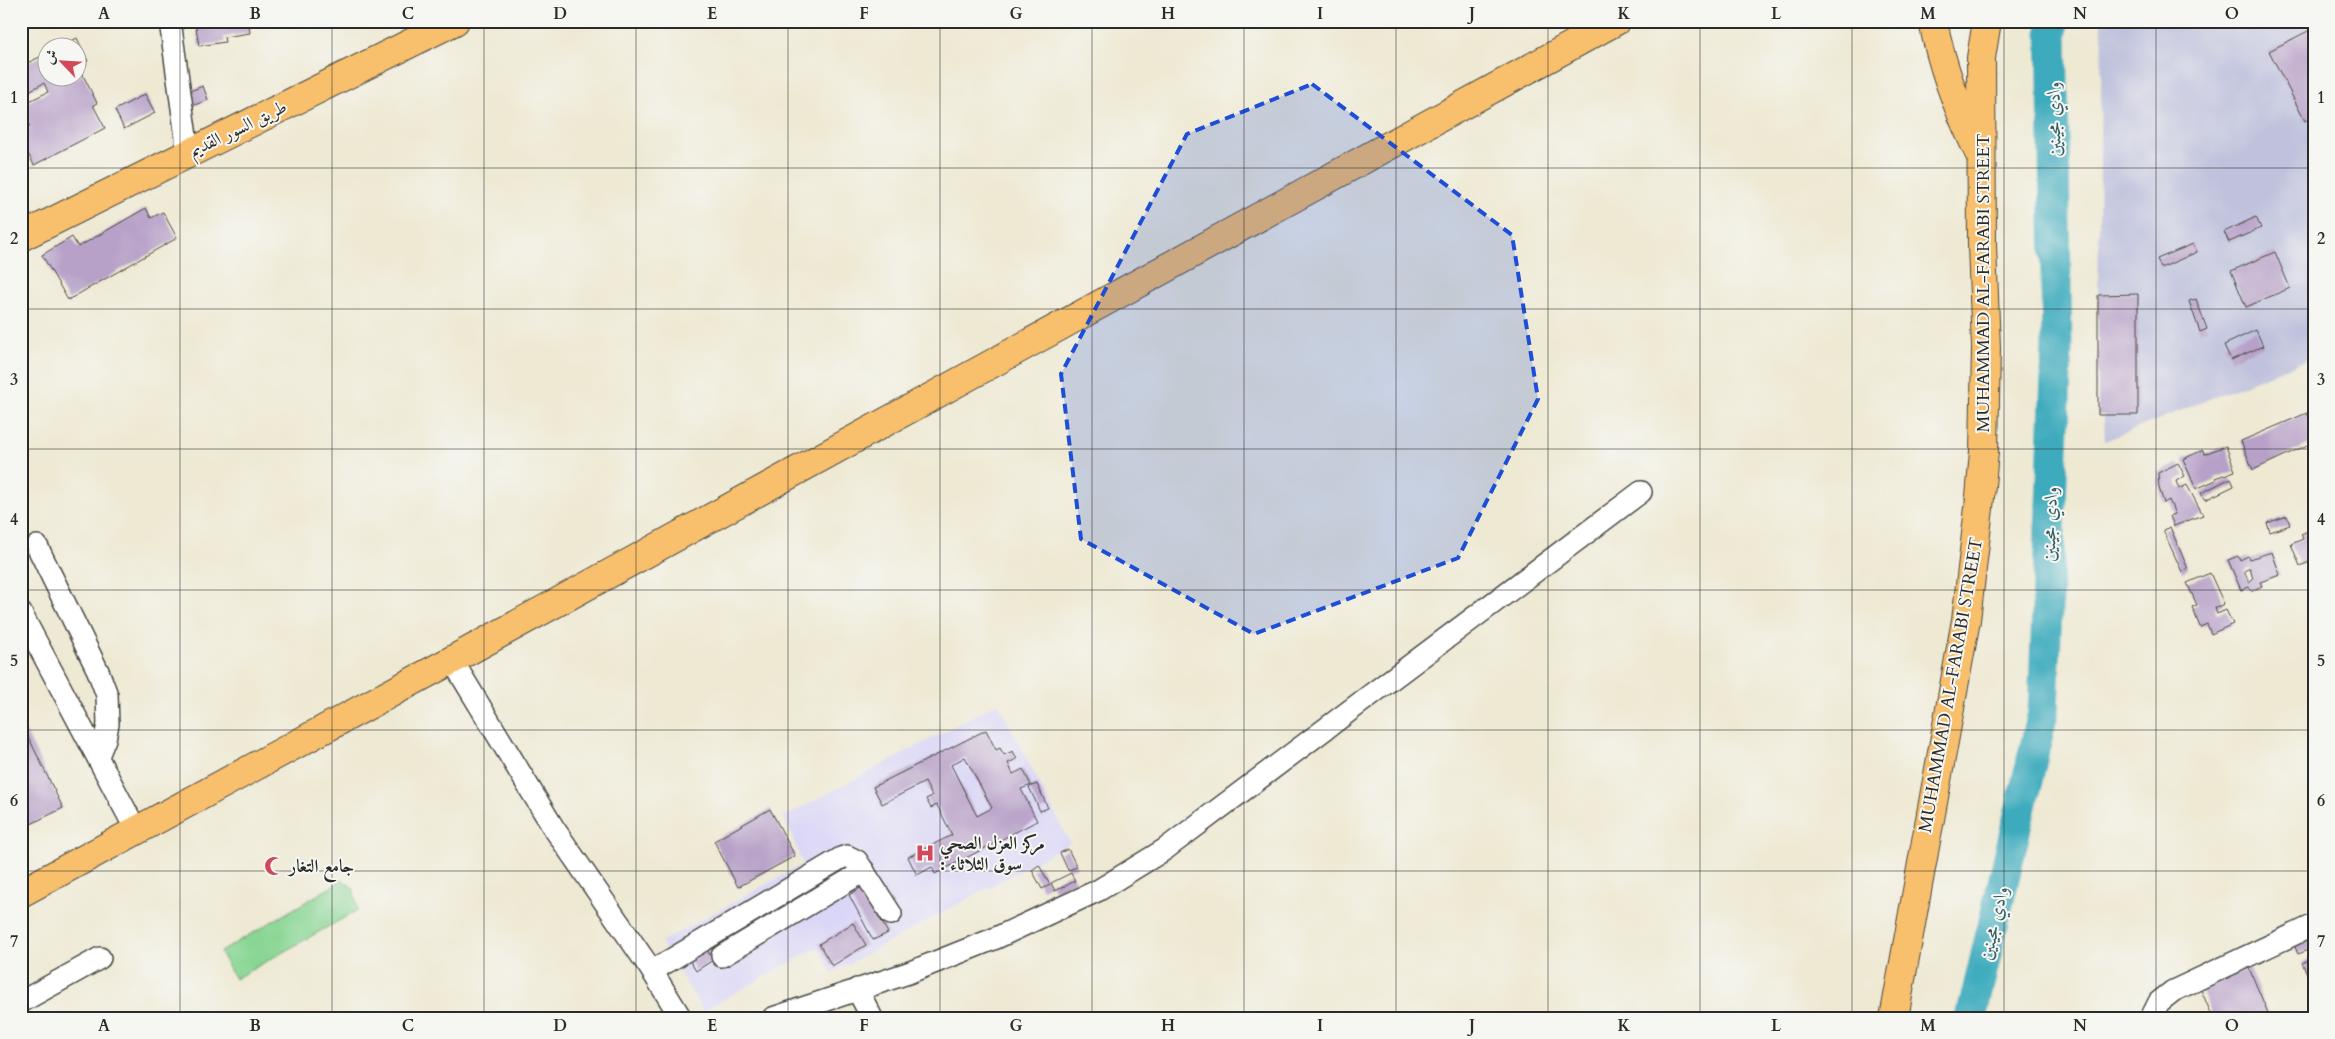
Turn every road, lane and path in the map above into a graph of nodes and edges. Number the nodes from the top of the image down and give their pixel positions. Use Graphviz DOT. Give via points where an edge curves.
graph roads {
  1 [pos="170,21"];
  2 [pos="414,21"];
  3 [pos="455,21"];
  4 [pos="1616,21"];
  5 [pos="1933,21"];
  6 [pos="1987,21"];
  7 [pos="186,146"];
  8 [pos="1982,159"];
  9 [pos="21,218"];
  10 [pos="21,237"];
  11 [pos="1641,492"];
  12 [pos="38,546"];
  13 [pos="21,613"];
  14 [pos="452,660"];
  15 [pos="98,756"];
  16 [pos="136,830"];
  17 [pos="864,871"];
  18 [pos="21,893"];
  19 [pos="892,914"];
  20 [pos="2314,925"];
  21 [pos="722,956"];
  22 [pos="100,958"];
  23 [pos="652,971"];
  24 [pos="856,989"];
  25 [pos="21,1002"];
  26 [pos="681,1018"];
  27 [pos="773,1018"];
  28 [pos="872,1018"];
  29 [pos="1894,1018"];
  30 [pos="2150,1018"];
  1 -- 7 [label="street"];
  2 -- 7 [label="main road, طريق السور القديم"];
  3 -- 7 [label="main road, طريق السور القديم"];
  4 -- 14 [label="main road"];
  5 -- 8 [label="main road" via="1950,90"];
  6 -- 8 [label="main road, MUHAMMAD AL-FARABI STREET" via="1981,58"];
  7 -- 9 [label="main road, طريق السور القديم"];
  7 -- 10 [label="main road, طريق السور القديم"];
  8 -- 29 [label="main road, MUHAMMAD AL-FARABI STREET" via="1986,348 1979,508 1966,620"];
  11 -- 24 [label="street" via="1132,870 1066,906 996,938 908,973"];
  12 -- 15 [label="street" via="107,695 106,739"];
  13 -- 15 [label="street"];
  14 -- 16 [label="main road"];
  14 -- 23 [label="street" via="554,827"];
  15 -- 16 [label="street"];
  16 -- 18 [label="main road"];
  17 -- 19 [label="street"];
  17 -- 21 [label="street"];
  17 -- 23 [label="street" via="853,858 841,858"];
  20 -- 30 [label="street" via="2173,991 2159,1002"];
  22 -- 25 [label="street"];
  23 -- 26 [label="street"];
  24 -- 27 [label="street"];
  24 -- 28 [label="street"];
}
